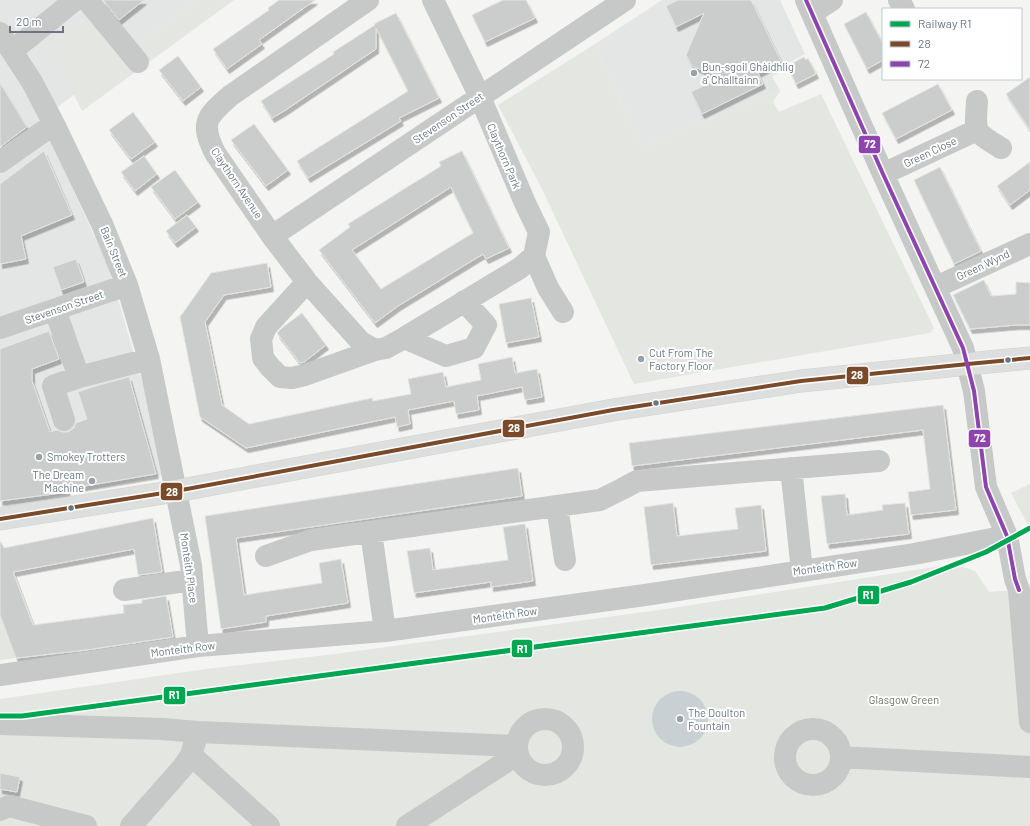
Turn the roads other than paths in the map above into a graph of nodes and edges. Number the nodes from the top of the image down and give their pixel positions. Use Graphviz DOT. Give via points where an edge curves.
graph roads {
  1 [pos="75,0"];
  2 [pos="87,0"];
  3 [pos="368,0"];
  4 [pos="433,0"];
  5 [pos="625,0"];
  6 [pos="832,0"];
  7 [pos="809,7"];
  8 [pos="6,42"];
  9 [pos="138,62"];
  10 [pos="480,97"];
  11 [pos="977,101"];
  12 [pos="54,124"];
  13 [pos="977,130"];
  14 [pos="1001,148"];
  15 [pos="0,162"];
  16 [pos="883,174"];
  17 [pos="272,236"];
  18 [pos="1030,244"];
  19 [pos="534,256"];
  20 [pos="307,282"];
  21 [pos="127,285"];
  22 [pos="936,287"];
  23 [pos="464,301"];
  24 [pos="55,310"];
  25 [pos="563,312"];
  26 [pos="0,328"];
  27 [pos="404,338"];
  28 [pos="375,350"];
  29 [pos="1030,358"];
  30 [pos="149,360"];
  31 [pos="968,364"];
  32 [pos="79,377"];
  33 [pos="64,420"];
  34 [pos="880,461"];
  35 [pos="791,468"];
  36 [pos="176,491"];
  37 [pos="557,506"];
  38 [pos="0,519"];
  39 [pos="371,532"];
  40 [pos="1007,536"];
  41 [pos="266,556"];
  42 [pos="565,560"];
  43 [pos="802,571"];
  44 [pos="192,580"];
  45 [pos="124,590"];
  46 [pos="385,631"];
  47 [pos="198,646"];
  48 [pos="0,675"];
  49 [pos="1030,722"];
  50 [pos="0,724"];
  51 [pos="198,732"];
  52 [pos="191,755"];
  53 [pos="841,757"];
  54 [pos="1030,767"];
  55 [pos="0,810"];
  56 [pos="86,826"];
  57 [pos="131,826"];
  58 [pos="269,826"];
  59 [pos="407,826"];
  1 -- 8 [label="street"];
  2 -- 9 [label="street"];
  3 -- 17 [label="street, Claythorn Avenue" via="230,96 209,116 208,138 215,153"];
  4 -- 10 [label="street, Claythorn Park"];
  5 -- 10 [label="street, Stevenson Street"];
  6 -- 7 [label="street"];
  7 -- 16 [label="street"];
  8 -- 12 [label="street, Bain Street" via="32,82"];
  10 -- 17 [label="street, Stevenson Street"];
  10 -- 19 [label="street, Claythorn Park" via="539,232"];
  11 -- 13 [label="street"];
  12 -- 15 [label="street"];
  12 -- 21 [label="street, Bain Street" via="102,224"];
  13 -- 14 [label="street"];
  13 -- 16 [label="street, Green Close"];
  16 -- 22 [label="street"];
  17 -- 20 [label="street, Claythorn Avenue"];
  18 -- 22 [label="street, Green Wynd"];
  19 -- 23 [label="street" via="520,268"];
  19 -- 25 [label="street" via="548,288"];
  20 -- 28 [label="street, Claythorn Avenue" via="361,342"];
  20 -- 28 [label="street" via="266,327 261,339 263,358 270,368 280,376 292,378"];
  21 -- 24 [label="street, Stevenson Street"];
  21 -- 30 [label="street, Bain Street"];
  22 -- 31 [label="street"];
  23 -- 27 [label="street"];
  23 -- 27 [label="street" via="486,325 474,348 446,356"];
  24 -- 26 [label="street, Stevenson Street"];
  24 -- 32 [label="street"];
  27 -- 28 [label="street" via="386,348"];
  29 -- 31 [label="main road"];
  30 -- 32 [label="street"];
  30 -- 36 [label="street, Bain Street"];
  31 -- 36 [label="main road" via="801,381 613,410"];
  31 -- 40 [label="street" via="974,391 986,487"];
  32 -- 33 [label="street" via="53,386"];
  34 -- 35 [label="street"];
  35 -- 37 [label="street" via="637,480 600,500"];
  35 -- 43 [label="street"];
  36 -- 38 [label="main road"];
  36 -- 44 [label="street, Monteith Place"];
  37 -- 39 [label="street"];
  37 -- 42 [label="street"];
  39 -- 41 [label="street" via="311,540"];
  39 -- 46 [label="street"];
  40 -- 43 [label="street, Monteith Row" via="914,554"];
  40 -- 49 [label="street" via="1019,590"];
  43 -- 46 [label="street, Monteith Row"];
  44 -- 45 [label="street"];
  44 -- 47 [label="street, Monteith Place"];
  46 -- 47 [label="street, Monteith Row"];
  47 -- 48 [label="street, Monteith Row"];
  50 -- 51 [label="street"];
  51 -- 52 [label="street"];
  51 -- 59 [label="street" via="518,750"];
  52 -- 57 [label="street"];
  52 -- 58 [label="street"];
  53 -- 54 [label="street"];
  55 -- 56 [label="street" via="9,806"];
}
